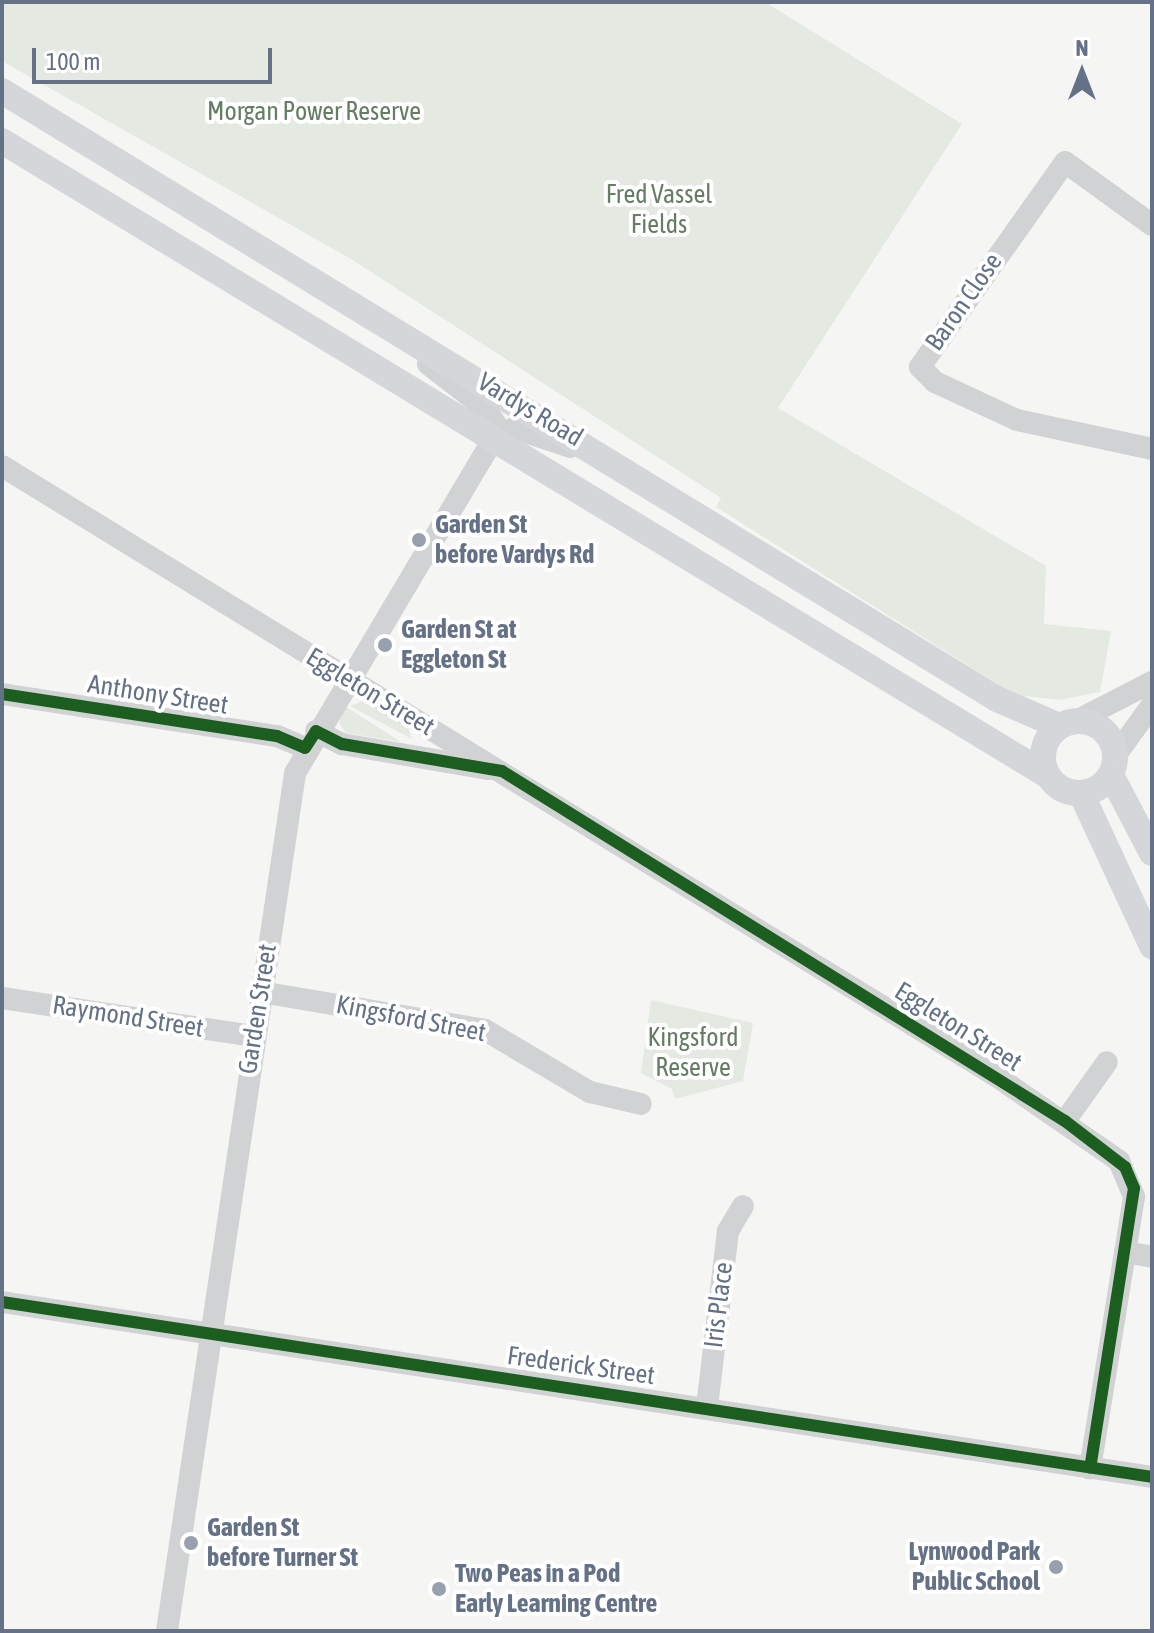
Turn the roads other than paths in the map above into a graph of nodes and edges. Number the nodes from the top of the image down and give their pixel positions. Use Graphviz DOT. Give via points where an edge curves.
graph roads {
  1 [pos="2,91"];
  2 [pos="2,141"];
  3 [pos="1152,225"];
  4 [pos="357,305"];
  5 [pos="494,439"];
  6 [pos="1152,449"];
  7 [pos="2,466"];
  8 [pos="628,469"];
  9 [pos="347,679"];
  10 [pos="1152,682"];
  11 [pos="2,694"];
  12 [pos="1152,705"];
  13 [pos="1069,723"];
  14 [pos="310,739"];
  15 [pos="1113,765"];
  16 [pos="502,771"];
  17 [pos="1047,775"];
  18 [pos="1081,793"];
  19 [pos="1152,853"];
  20 [pos="1152,946"];
  21 [pos="261,992"];
  22 [pos="2,998"];
  23 [pos="254,1036"];
  24 [pos="1107,1062"];
  25 [pos="641,1104"];
  26 [pos="1065,1121"];
  27 [pos="743,1206"];
  28 [pos="1125,1252"];
  29 [pos="1152,1257"];
  30 [pos="2,1302"];
  31 [pos="210,1333"];
  32 [pos="707,1407"];
  33 [pos="1090,1468"];
  34 [pos="1152,1477"];
  35 [pos="167,1631"];
  1 -- 4 [label="main road, Vardys Road"];
  2 -- 5 [label="main road, Vardys Road"];
  3 -- 6 [label="street, Baron Close" via="1065,162 920,367 935,382 1017,420"];
  4 -- 5 [label="street" via="381,334 485,408 499,425"];
  4 -- 8 [label="main road, Vardys Road"];
  5 -- 8 [label="street" via="505,429 522,430"];
  5 -- 9 [label="street, Garden Street"];
  5 -- 17 [label="main road, Vardys Road"];
  7 -- 9 [label="street, Eggleton Street"];
  8 -- 13 [label="main road, Vardys Road" via="997,699"];
  9 -- 14 [label="street, Garden Street"];
  9 -- 16 [label="street, Eggleton Street"];
  10 -- 13 [label="street"];
  11 -- 14 [label="street, Anthony Street"];
  12 -- 15 [label="street"];
  13 -- 15 [label="main road" via="1108,734"];
  13 -- 17 [label="main road" via="1042,753"];
  14 -- 16 [label="street, Anthony Street"];
  14 -- 21 [label="street, Garden Street" via="292,786"];
  15 -- 18 [label="main road"];
  15 -- 19 [label="main road"];
  16 -- 26 [label="street, Eggleton Street"];
  17 -- 18 [label="main road"];
  18 -- 20 [label="main road"];
  21 -- 23 [label="street, Garden Street"];
  21 -- 25 [label="street, Kingsford Street" via="476,1027 590,1092"];
  22 -- 23 [label="street, Raymond Street"];
  23 -- 31 [label="street, Garden Street"];
  24 -- 26 [label="street"];
  26 -- 28 [label="street, Eggleton Street" via="1132,1180"];
  27 -- 32 [label="street, Iris Place" via="728,1231"];
  28 -- 29 [label="street"];
  28 -- 33 [label="street, Eggleton Street"];
  30 -- 31 [label="street, Frederick Street"];
  31 -- 32 [label="street, Frederick Street"];
  31 -- 35 [label="street, Garden Street"];
  32 -- 33 [label="street, Frederick Street"];
  33 -- 34 [label="street, Frederick Street"];
}
